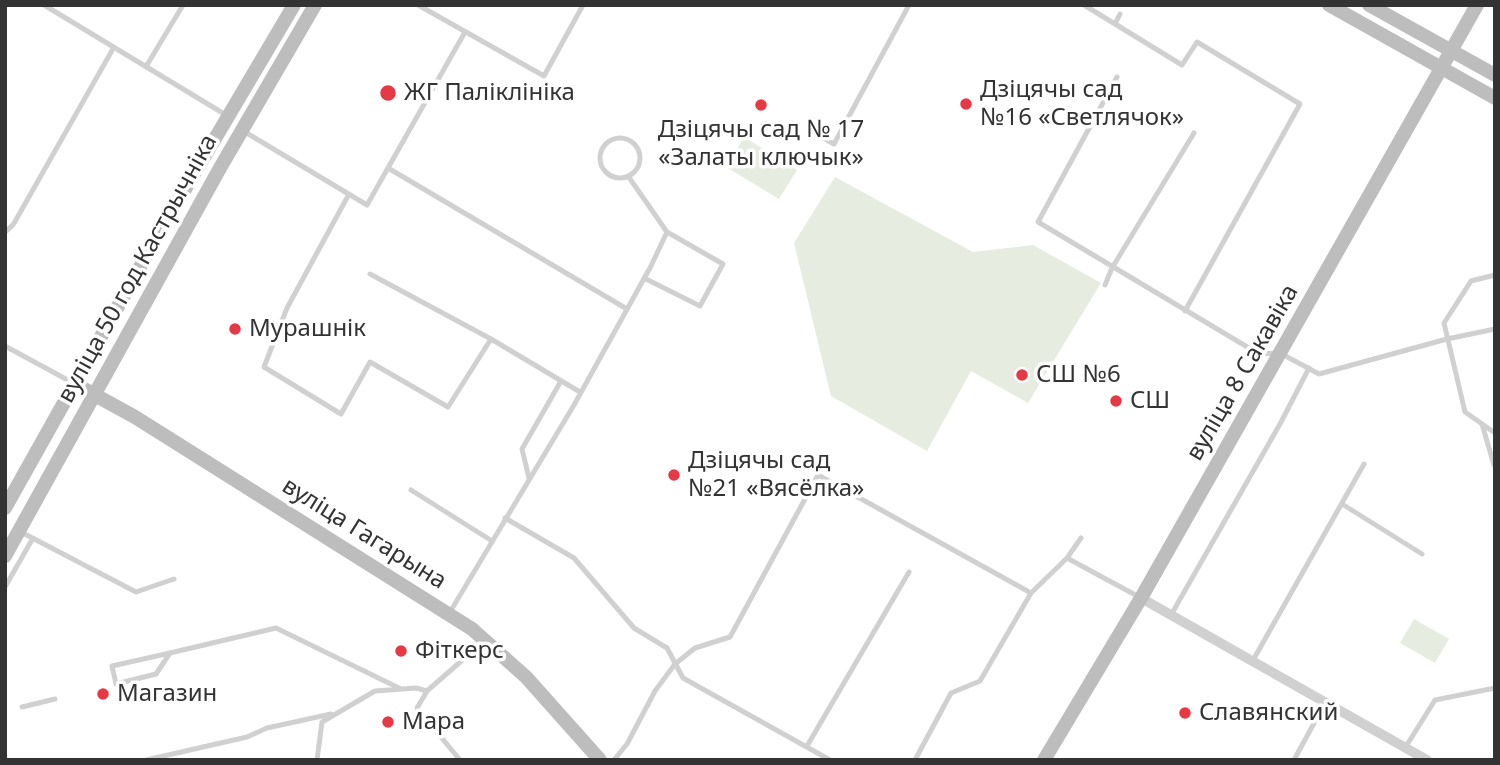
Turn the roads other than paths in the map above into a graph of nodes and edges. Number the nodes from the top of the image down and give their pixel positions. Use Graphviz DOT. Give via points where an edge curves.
graph roads {
  1 [pos="44,5"];
  2 [pos="183,5"];
  3 [pos="294,5"];
  4 [pos="315,5"];
  5 [pos="418,5"];
  6 [pos="583,5"];
  7 [pos="909,5"];
  8 [pos="1084,5"];
  9 [pos="1329,5"];
  10 [pos="1369,5"];
  11 [pos="1477,5"];
  12 [pos="1120,15"];
  13 [pos="1115,24"];
  14 [pos="465,32"];
  15 [pos="114,47"];
  16 [pos="1450,51"];
  17 [pos="147,65"];
  18 [pos="1441,68"];
  19 [pos="1495,75"];
  20 [pos="1117,77"];
  21 [pos="1495,97"];
  22 [pos="229,117"];
  23 [pos="242,130"];
  24 [pos="1194,132"];
  25 [pos="818,135"];
  26 [pos="388,168"];
  27 [pos="628,177"];
  28 [pos="349,194"];
  29 [pos="5,232"];
  30 [pos="667,232"];
  31 [pos="1112,268"];
  32 [pos="370,274"];
  33 [pos="1495,275"];
  34 [pos="644,278"];
  35 [pos="1105,285"];
  36 [pos="627,309"];
  37 [pos="1185,311"];
  38 [pos="1495,329"];
  39 [pos="491,339"];
  40 [pos="1447,339"];
  41 [pos="5,346"];
  42 [pos="1280,353"];
  43 [pos="1309,368"];
  44 [pos="561,381"];
  45 [pos="75,384"];
  46 [pos="580,392"];
  47 [pos="93,395"];
  48 [pos="1482,424"];
  49 [pos="1495,433"];
  50 [pos="1364,464"];
  51 [pos="1494,465"];
  52 [pos="529,478"];
  53 [pos="411,490"];
  54 [pos="1342,504"];
  55 [pos="5,508"];
  56 [pos="505,519"];
  57 [pos="26,535"];
  58 [pos="1081,538"];
  59 [pos="492,541"];
  60 [pos="1422,554"];
  61 [pos="5,556"];
  62 [pos="1067,558"];
  63 [pos="909,572"];
  64 [pos="174,579"];
  65 [pos="5,587"];
  66 [pos="1031,593"];
  67 [pos="1141,598"];
  68 [pos="449,614"];
  69 [pos="1171,615"];
  70 [pos="485,640"];
  71 [pos="170,653"];
  72 [pos="1252,662"];
  73 [pos="675,664"];
  74 [pos="1495,688"];
  75 [pos="401,689"];
  76 [pos="427,691"];
  77 [pos="55,699"];
  78 [pos="1325,703"];
  79 [pos="22,707"];
  80 [pos="338,712"];
  81 [pos="807,746"];
  82 [pos="1405,748"];
  83 [pos="146,760"];
  84 [pos="317,760"];
  85 [pos="460,760"];
  86 [pos="600,760"];
  87 [pos="614,760"];
  88 [pos="830,760"];
  89 [pos="915,760"];
  90 [pos="1044,760"];
  91 [pos="1294,760"];
  92 [pos="1427,760"];
  1 -- 15 [label="lane"];
  2 -- 17 [label="lane"];
  3 -- 22 [label="main road, вуліца 50 год Кастрычніка"];
  4 -- 23 [label="main road, вуліца 50 год Кастрычніка"];
  5 -- 14 [label="lane"];
  6 -- 14 [label="lane" via="544,76"];
  7 -- 25 [label="lane" via="834,144"];
  8 -- 13 [label="lane"];
  9 -- 18 [label="main road"];
  10 -- 16 [label="main road"];
  11 -- 16 [label="main road, вуліца 8 Сакавіка"];
  12 -- 13 [label="lane"];
  13 -- 37 [label="lane" via="1182,65 1197,42 1300,104"];
  14 -- 26 [label="lane"];
  15 -- 17 [label="lane"];
  15 -- 29 [label="lane"];
  16 -- 18 [label="main road, вуліца 8 Сакавіка"];
  16 -- 19 [label="main road"];
  17 -- 22 [label="lane"];
  18 -- 21 [label="main road"];
  18 -- 42 [label="main road, вуліца 8 Сакавіка"];
  20 -- 31 [label="lane" via="1038,222"];
  22 -- 45 [label="main road, вуліца 50 год Кастрычніка"];
  23 -- 28 [label="lane"];
  23 -- 47 [label="main road, вуліца 50 год Кастрычніка"];
  24 -- 31 [label="lane"];
  26 -- 28 [label="lane" via="367,205"];
  26 -- 36 [label="lane"];
  27 -- 27 [label="lane" via="638,167 637,147 626,139 612,139 600,153 601,166 609,175"];
  27 -- 30 [label="lane"];
  28 -- 39 [label="lane" via="287,308 264,367 341,414 370,362 448,407"];
  30 -- 34 [label="lane"];
  30 -- 34 [label="lane" via="723,264 701,306"];
  31 -- 35 [label="lane"];
  31 -- 37 [label="lane"];
  32 -- 39 [label="lane"];
  33 -- 40 [label="lane" via="1471,281 1444,323"];
  34 -- 36 [label="lane"];
  36 -- 46 [label="lane"];
  37 -- 42 [label="lane" via="1259,354"];
  38 -- 40 [label="lane"];
  39 -- 44 [label="lane"];
  40 -- 43 [label="lane" via="1319,374"];
  40 -- 48 [label="lane" via="1465,412"];
  41 -- 45 [label="lane"];
  42 -- 43 [label="lane"];
  42 -- 67 [label="main road, вуліца 8 Сакавіка"];
  43 -- 69 [label="lane"];
  44 -- 46 [label="lane"];
  44 -- 52 [label="lane" via="522,449"];
  45 -- 47 [label="main road, вуліца Гагарына"];
  45 -- 55 [label="main road, вуліца 50 год Кастрычніка"];
  46 -- 52 [label="lane"];
  47 -- 57 [label="main road, вуліца 50 год Кастрычніка"];
  47 -- 68 [label="main road, вуліца Гагарына"];
  48 -- 49 [label="lane"];
  48 -- 51 [label="lane"];
  50 -- 54 [label="lane"];
  52 -- 56 [label="lane"];
  53 -- 59 [label="lane"];
  54 -- 60 [label="lane"];
  54 -- 72 [label="lane"];
  56 -- 59 [label="lane"];
  56 -- 73 [label="lane" via="573,558 634,628 667,648"];
  57 -- 61 [label="main road, вуліца 50 год Кастрычніка"];
  57 -- 64 [label="lane" via="136,592"];
  57 -- 65 [label="lane"];
  58 -- 62 [label="lane"];
  59 -- 68 [label="lane"];
  62 -- 66 [label="lane"];
  62 -- 67 [label="lane"];
  63 -- 81 [label="lane"];
  66 -- 73 [label="lane" via="818,475 730,637 695,648"];
  66 -- 89 [label="lane" via="979,681 951,693"];
  67 -- 69 [label="street"];
  67 -- 90 [label="main road, вуліца 8 Сакавіка"];
  68 -- 70 [label="main road, вуліца Гагарына"];
  69 -- 72 [label="street"];
  70 -- 76 [label="lane"];
  70 -- 86 [label="main road, вуліца Гагарына" via="526,677"];
  71 -- 71 [label="lane" via="113,666 116,684 156,674"];
  71 -- 75 [label="lane" via="276,628"];
  72 -- 78 [label="street"];
  73 -- 81 [label="lane" via="683,678"];
  73 -- 87 [label="lane"];
  74 -- 82 [label="lane" via="1434,700"];
  75 -- 76 [label="lane"];
  75 -- 80 [label="lane" via="375,691"];
  76 -- 85 [label="lane" via="417,708"];
  77 -- 79 [label="lane"];
  78 -- 82 [label="street"];
  78 -- 91 [label="lane"];
  80 -- 83 [label="lane"];
  80 -- 84 [label="lane" via="322,722"];
  81 -- 88 [label="lane"];
  82 -- 92 [label="street"];
}
